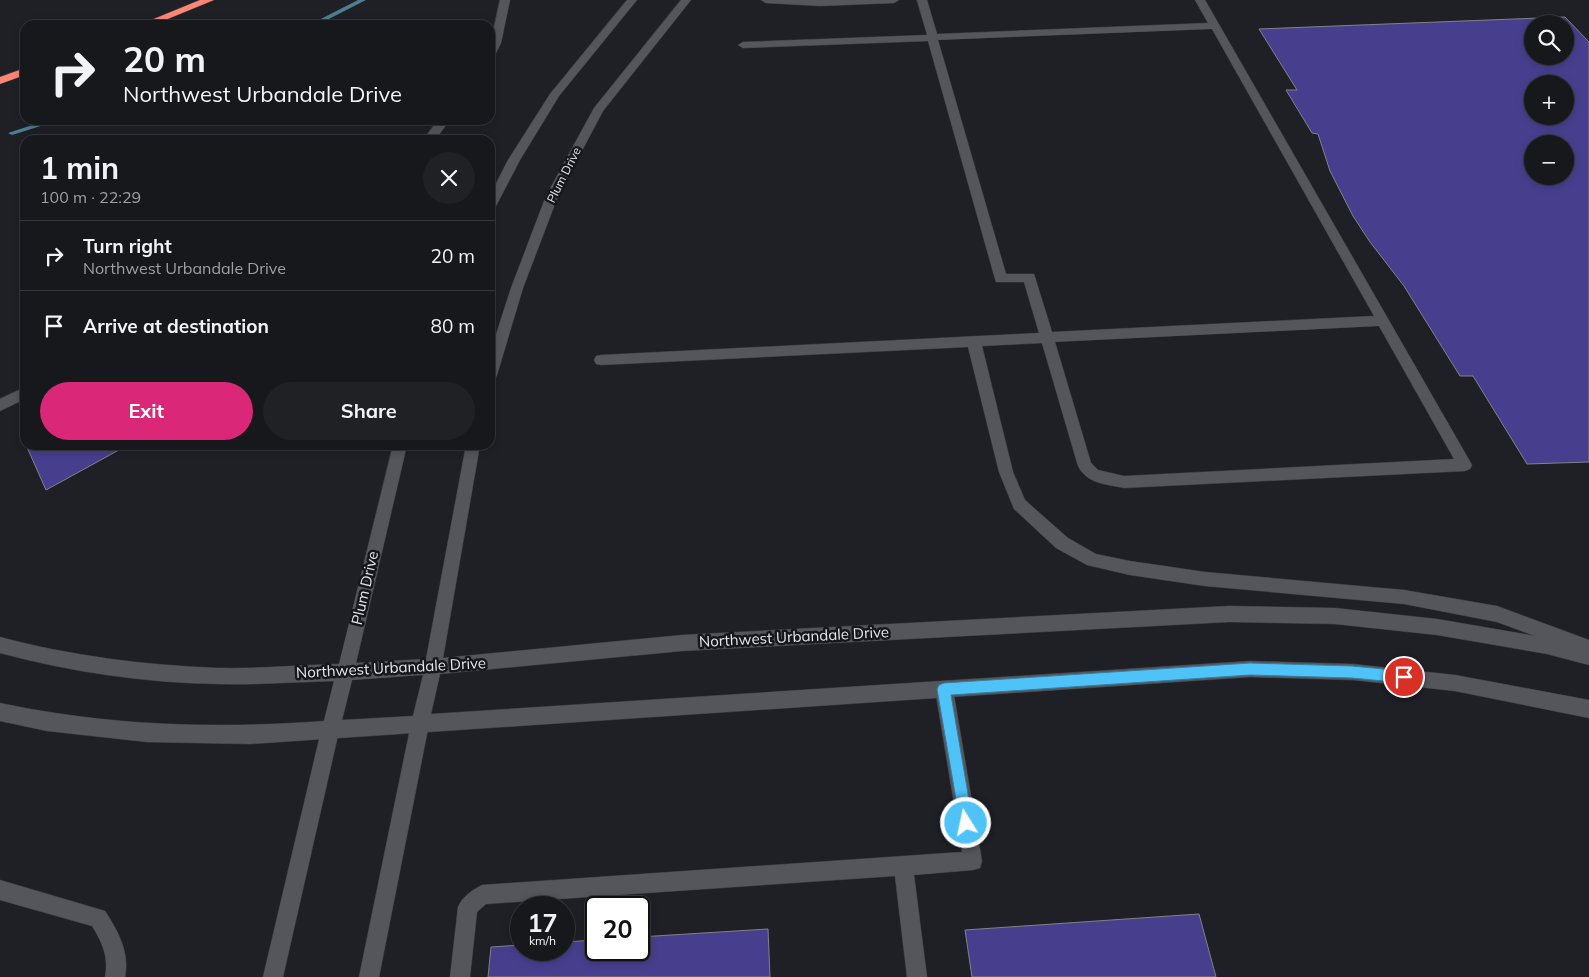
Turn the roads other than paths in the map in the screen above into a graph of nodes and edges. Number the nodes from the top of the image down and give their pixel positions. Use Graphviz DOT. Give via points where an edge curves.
graph roads {
  1 [pos="209,0"];
  2 [pos="505,0"];
  3 [pos="632,0"];
  4 [pos="686,0"];
  5 [pos="766,0"];
  6 [pos="894,0"];
  7 [pos="922,0"];
  8 [pos="1200,0"];
  9 [pos="157,20"];
  10 [pos="1214,26"];
  11 [pos="932,38"];
  12 [pos="495,45"];
  13 [pos="743,45"];
  14 [pos="20,73"];
  15 [pos="0,80"];
  16 [pos="495,196"];
  17 [pos="1382,321"];
  18 [pos="1046,338"];
  19 [pos="974,342"];
  20 [pos="495,359"];
  21 [pos="601,360"];
  22 [pos="20,395"];
  23 [pos="0,405"];
  24 [pos="399,450"];
  25 [pos="472,450"];
  26 [pos="0,645"];
  27 [pos="1589,648"];
  28 [pos="1589,656"];
  29 [pos="433,667"];
  30 [pos="346,672"];
  31 [pos="944,689"];
  32 [pos="1589,710"];
  33 [pos="0,712"];
  34 [pos="420,724"];
  35 [pos="330,731"];
  36 [pos="903,866"];
  37 [pos="0,890"];
  38 [pos="115,977"];
  39 [pos="273,977"];
  40 [pos="369,977"];
  41 [pos="460,977"];
  42 [pos="918,977"];
  1 -- 9 [label="highway"];
  2 -- 12 [label="main road"];
  3 -- 16 [label="main road" via="555,94"];
  4 -- 20 [label="main road, Plum Drive" via="598,110 552,196 517,288"];
  5 -- 6 [label="main road" via="820,3"];
  7 -- 11 [label="main road"];
  8 -- 10 [label="main road"];
  10 -- 11 [label="main road"];
  10 -- 17 [label="main road"];
  11 -- 13 [label="main road"];
  11 -- 18 [label="main road" via="1001,279 1029,277"];
  14 -- 15 [label="highway"];
  17 -- 18 [label="main road"];
  17 -- 18 [label="main road" via="1464,465 1188,480 1106,480 1093,475 1086,466"];
  18 -- 19 [label="main road"];
  19 -- 21 [label="main road"];
  19 -- 27 [label="main road" via="1006,472 1019,504 1062,543 1093,560 1206,578 1414,599 1497,614"];
  22 -- 23 [label="main road"];
  24 -- 30 [label="main road, Plum Drive"];
  25 -- 29 [label="main road"];
  26 -- 30 [label="main road, Northwest Urbandale Drive" via="30,654 118,669 219,676"];
  28 -- 29 [label="main road, Northwest Urbandale Drive" via="1437,627 1335,616 1229,614 682,643"];
  29 -- 30 [label="main road, Northwest Urbandale Drive"];
  29 -- 34 [label="main road"];
  30 -- 35 [label="main road, Plum Drive"];
  31 -- 32 [label="main road" via="1250,669 1352,672 1455,683"];
  31 -- 34 [label="main road"];
  31 -- 36 [label="main road" via="973,861"];
  33 -- 35 [label="main road" via="46,722 147,733 250,735"];
  34 -- 35 [label="main road"];
  34 -- 40 [label="main road"];
  35 -- 39 [label="main road, Plum Drive"];
  36 -- 41 [label="main road" via="482,895 468,907"];
  36 -- 42 [label="main road"];
  37 -- 38 [label="main road" via="98,918 112,942 117,971"];
}
